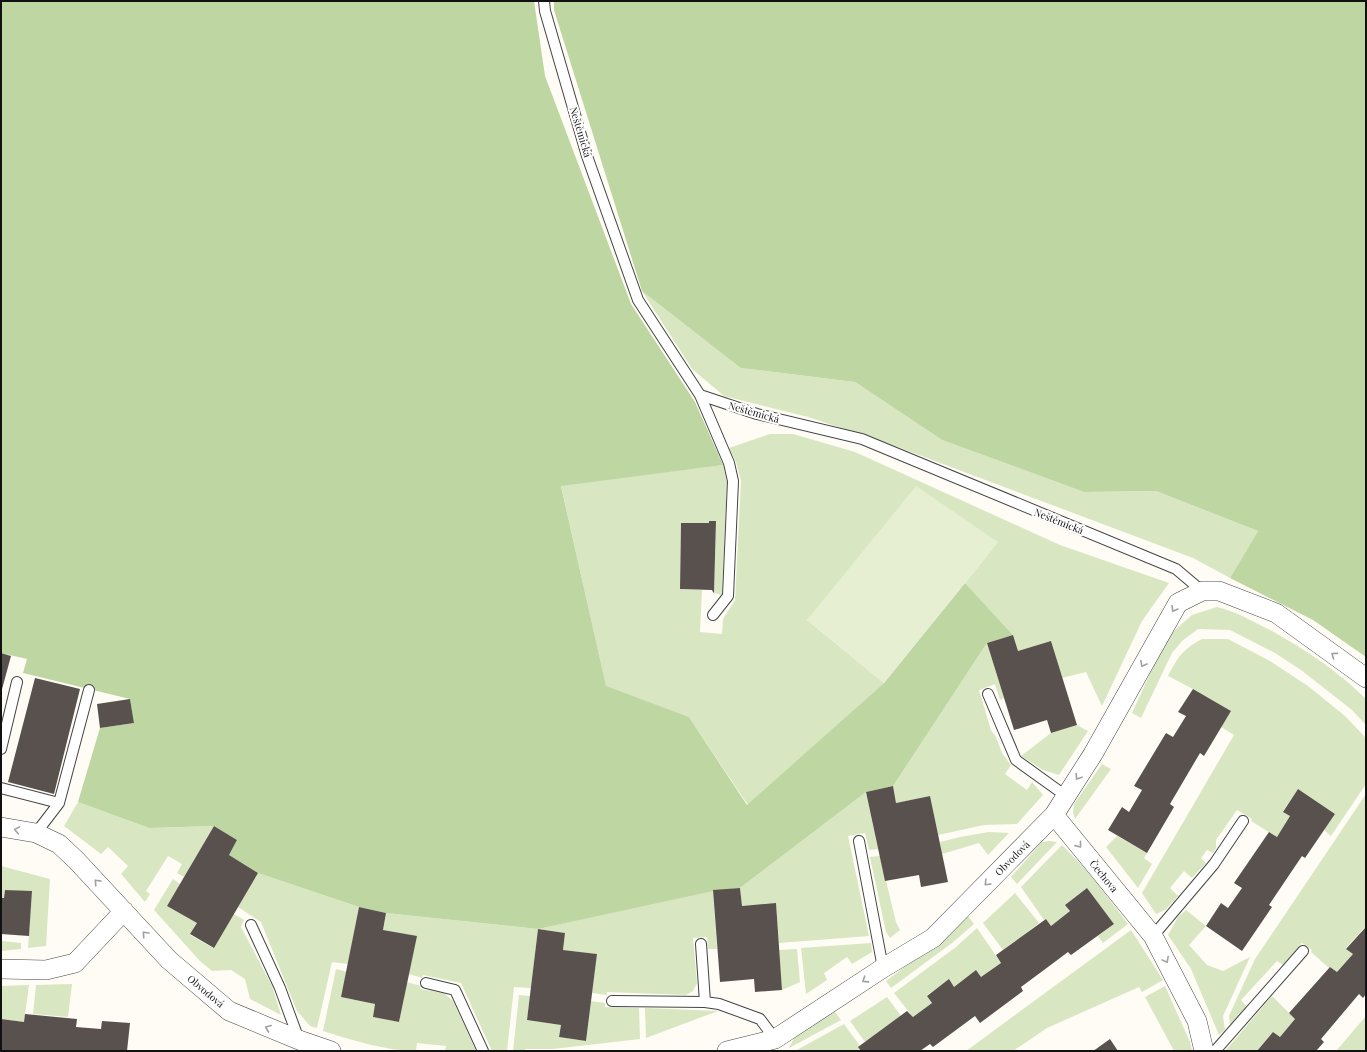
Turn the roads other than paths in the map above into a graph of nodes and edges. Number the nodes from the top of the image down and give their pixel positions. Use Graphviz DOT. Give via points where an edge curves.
graph roads {
  1 [pos="544,1"];
  2 [pos="700,395"];
  3 [pos="1211,591"];
  4 [pos="713,615"];
  5 [pos="1366,678"];
  6 [pos="17,682"];
  7 [pos="89,690"];
  8 [pos="988,694"];
  9 [pos="1,749"];
  10 [pos="1,788"];
  11 [pos="1066,796"];
  12 [pos="59,803"];
  13 [pos="1054,815"];
  14 [pos="1243,821"];
  15 [pos="1,827"];
  16 [pos="36,833"];
  17 [pos="859,841"];
  18 [pos="124,911"];
  19 [pos="251,925"];
  20 [pos="1153,936"];
  21 [pos="702,944"];
  22 [pos="1303,951"];
  23 [pos="883,968"];
  24 [pos="1,969"];
  25 [pos="426,983"];
  26 [pos="612,1001"];
  27 [pos="705,1002"];
  28 [pos="299,1040"];
  29 [pos="776,1045"];
  30 [pos="331,1051"];
  31 [pos="483,1051"];
  32 [pos="726,1051"];
  33 [pos="1204,1051"];
  34 [pos="1215,1051"];
  1 -- 2 [label="lane, Neštěmická" via="587,156 638,300"];
  2 -- 3 [label="lane, Neštěmická" via="757,414 862,440 1176,569"];
  2 -- 4 [label="lane" via="729,463 733,481 728,596"];
  5 -- 3 [label="street, Neštěmická, one-way" via="1276,613"];
  3 -- 11 [label="street, Obvodová, one-way" via="1178,603 1093,754"];
  6 -- 9 [label="lane"];
  7 -- 12 [label="lane"];
  8 -- 11 [label="lane" via="1016,760"];
  10 -- 12 [label="lane"];
  11 -- 13 [label="street, Obvodová"];
  12 -- 16 [label="lane"];
  13 -- 20 [label="street, Čechova, one-way"];
  13 -- 23 [label="street, Obvodová, one-way" via="933,938"];
  14 -- 20 [label="lane" via="1214,864"];
  16 -- 15 [label="street, Obvodová, one-way"];
  18 -- 16 [label="street, Obvodová, one-way" via="59,844"];
  17 -- 23 [label="lane"];
  18 -- 24 [label="street" via="75,963 46,970"];
  28 -- 18 [label="street, Obvodová, one-way" via="229,1011 169,960"];
  19 -- 28 [label="lane" via="280,988"];
  20 -- 33 [label="street, Čechova, one-way" via="1197,1021"];
  21 -- 27 [label="lane"];
  22 -- 34 [label="lane"];
  23 -- 29 [label="street, Obvodová, one-way"];
  25 -- 31 [label="lane" via="455,990"];
  26 -- 27 [label="lane"];
  27 -- 29 [label="lane" via="719,1004 760,1019"];
  28 -- 30 [label="street, Obvodová"];
  29 -- 32 [label="street, Obvodová"];
}
